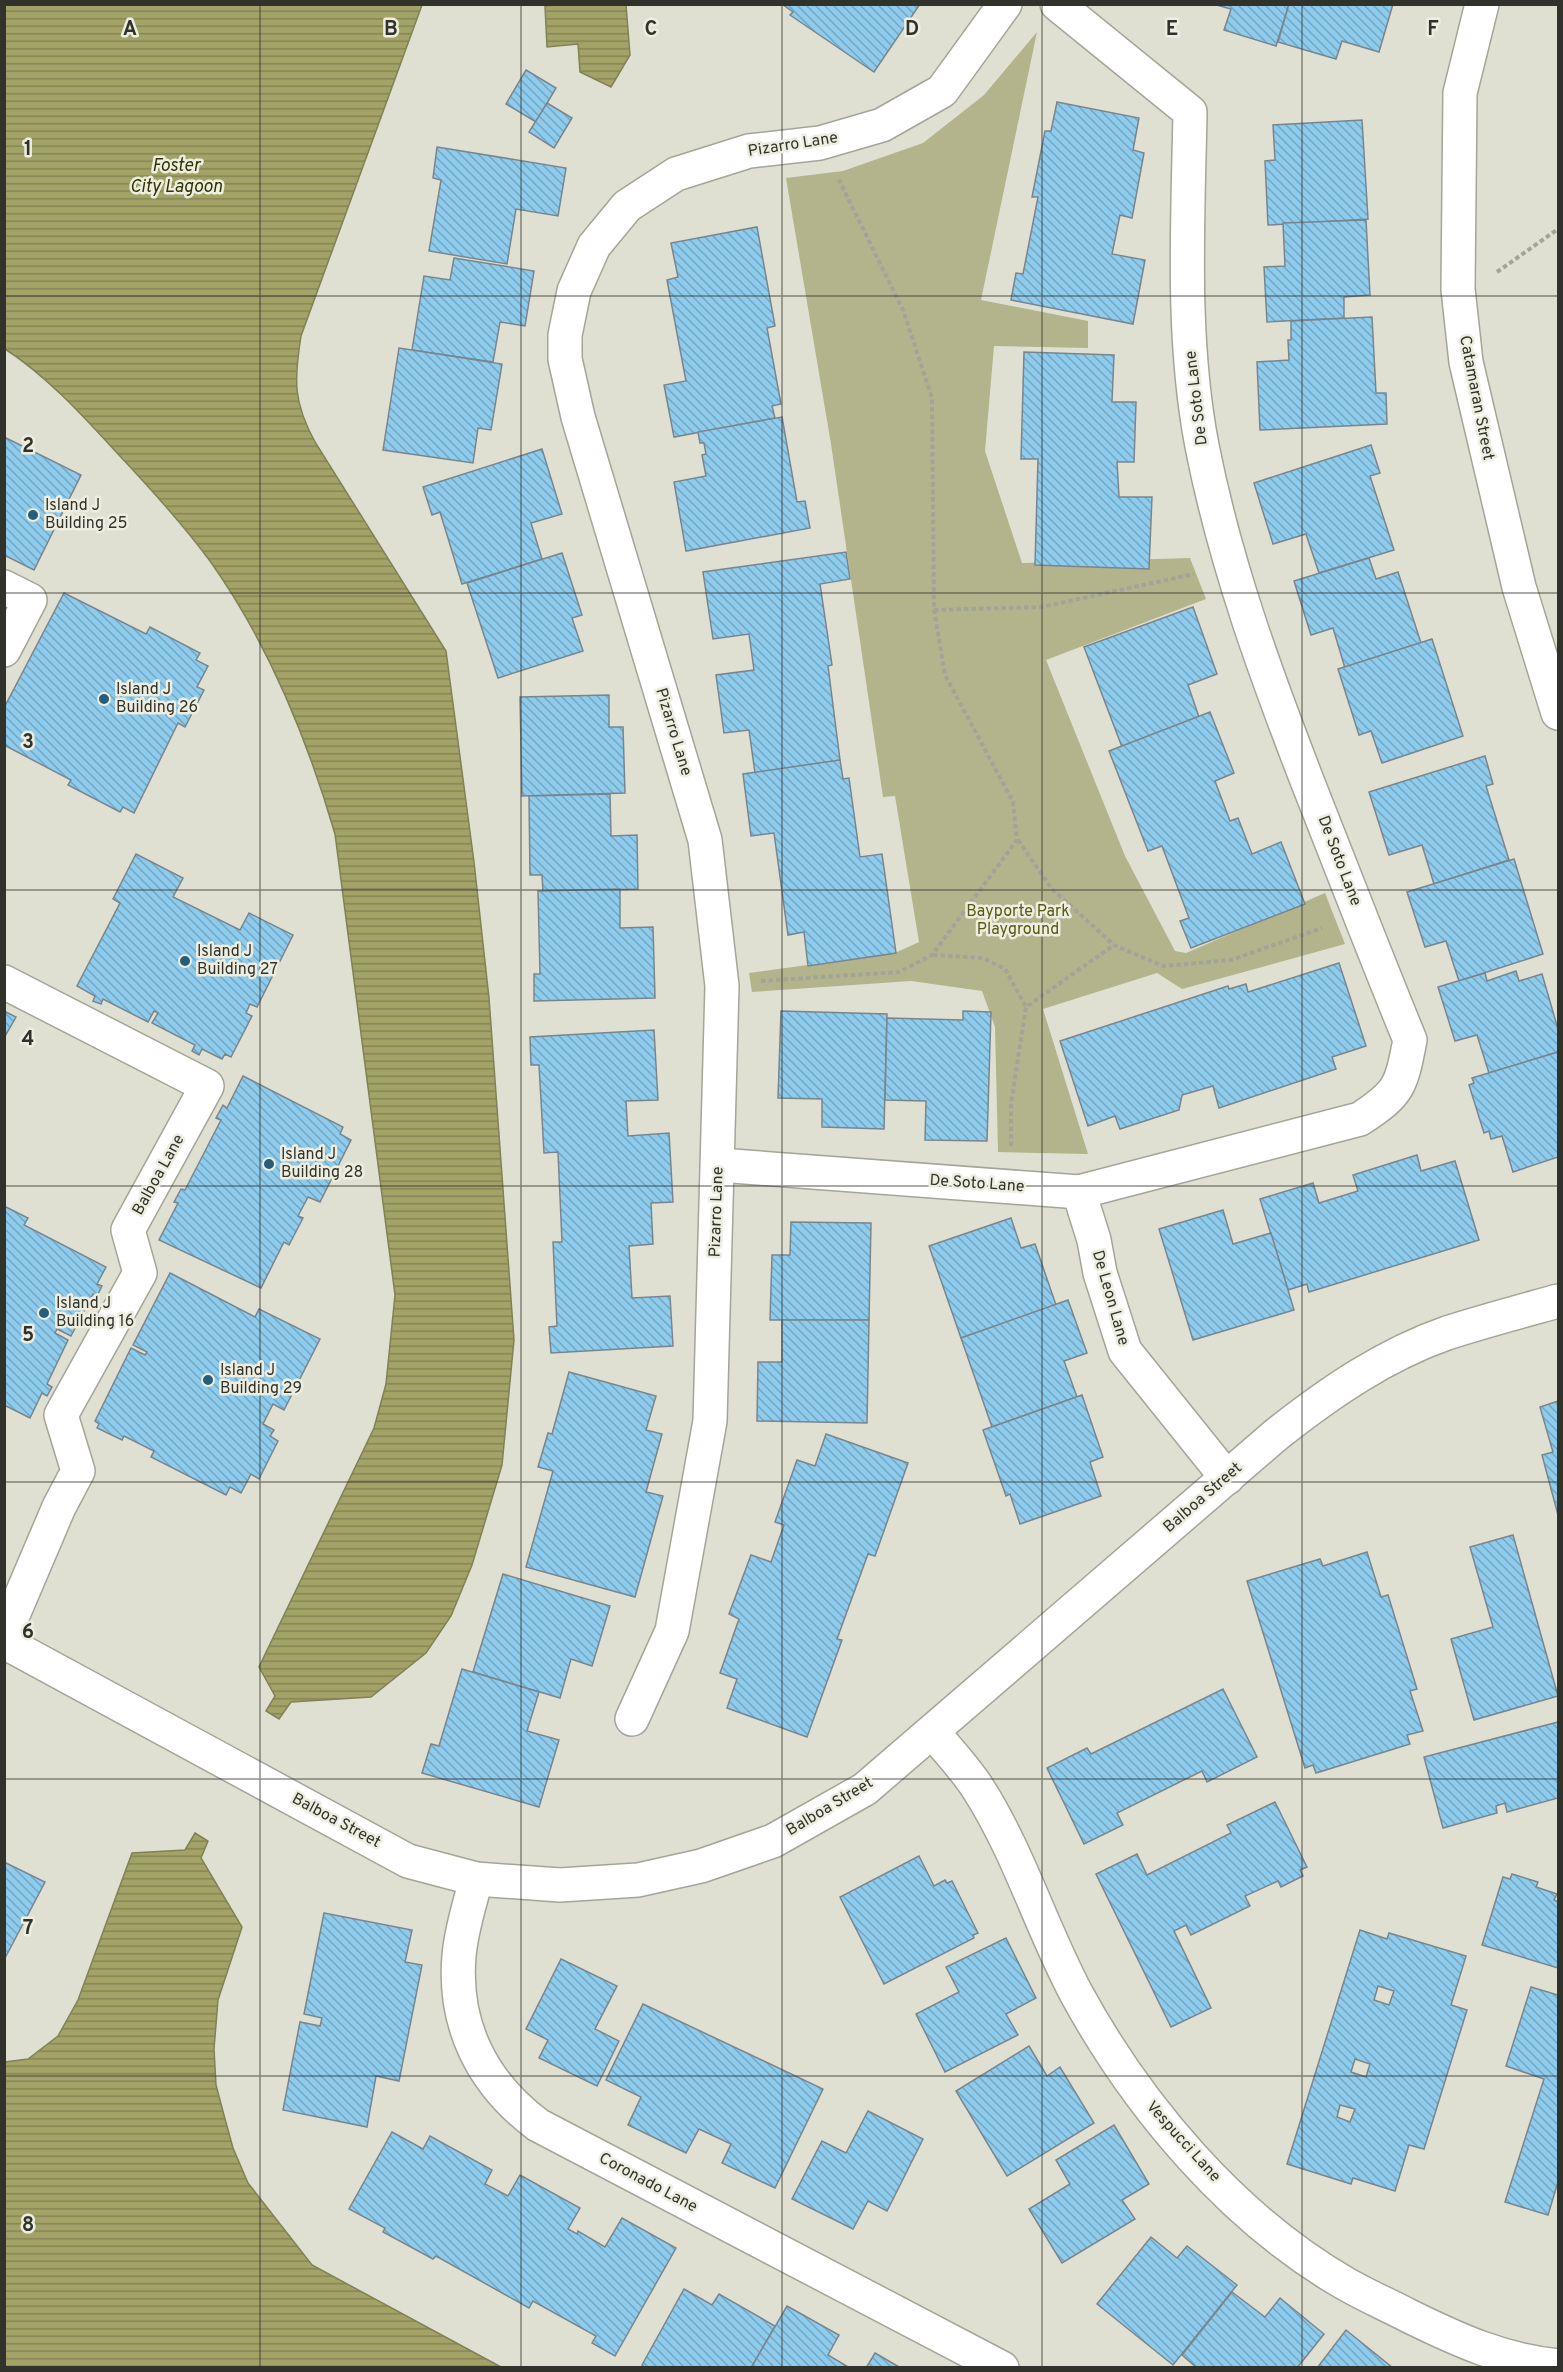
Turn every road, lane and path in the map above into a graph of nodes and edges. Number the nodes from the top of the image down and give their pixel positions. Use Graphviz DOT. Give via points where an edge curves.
graph roads {
  1 [pos="1005,4"];
  2 [pos="1058,4"];
  3 [pos="1482,4"];
  4 [pos="820,143"];
  5 [pos="1558,230"];
  6 [pos="1458,289"];
  7 [pos="1230,566"];
  8 [pos="4,587"];
  9 [pos="934,610"];
  10 [pos="4,650"];
  11 [pos="1558,713"];
  12 [pos="1017,840"];
  13 [pos="1359,914"];
  14 [pos="1114,945"];
  15 [pos="932,955"];
  16 [pos="4,982"];
  17 [pos="722,986"];
  18 [pos="1026,1007"];
  19 [pos="719,1165"];
  20 [pos="1010,1186"];
  21 [pos="1079,1192"];
  22 [pos="1558,1301"];
  23 [pos="1227,1478"];
  24 [pos="4,1636"];
  25 [pos="4,1642"];
  26 [pos="632,1719"];
  27 [pos="933,1732"];
  28 [pos="476,1879"];
  29 [pos="1558,2366"];
  30 [pos="1002,2367"];
  1 -- 4 [label="street, Pizarro Lane" via="942,91 882,125"];
  2 -- 7 [label="street, De Soto Lane" via="1190,112 1191,356 1202,444"];
  3 -- 6 [label="street, Catamaran Street" via="1460,93"];
  4 -- 9 [label="path" via="903,310 932,398"];
  4 -- 17 [label="street, Pizarro Lane" via="749,151 676,174 627,206 594,246 574,291 565,335 565,359 578,417 705,840"];
  5 -- 6 [label="path" via="1503,269"];
  6 -- 11 [label="street, Catamaran Street" via="1466,362 1485,450 1519,586"];
  7 -- 9 [label="path" via="1041,607"];
  7 -- 13 [label="street, De Soto Lane" via="1259,656"];
  8 -- 10 [label="street" via="30,600"];
  9 -- 12 [label="path" via="945,675 1013,802"];
  12 -- 14 [label="path" via="1052,889"];
  12 -- 15 [label="path"];
  13 -- 14 [label="path" via="1231,960 1163,966"];
  13 -- 21 [label="street, De Soto Lane" via="1410,1040 1402,1077 1388,1101 1360,1119"];
  14 -- 18 [label="path"];
  15 -- 17 [label="path" via="899,972"];
  15 -- 18 [label="path" via="983,958 1005,969"];
  16 -- 24 [label="street, Balboa Lane" via="207,1086 128,1230 140,1273 61,1415 78,1472"];
  17 -- 19 [label="street, Pizarro Lane"];
  18 -- 20 [label="path" via="1011,1104"];
  19 -- 20 [label="street, De Soto Lane"];
  19 -- 26 [label="street, Pizarro Lane" via="710,1421 672,1631"];
  20 -- 21 [label="street, De Soto Lane"];
  21 -- 23 [label="street, De Leon Lane" via="1125,1352"];
  22 -- 23 [label="street, Balboa Street" via="1446,1333 1392,1357 1330,1392"];
  23 -- 27 [label="street, Balboa Street"];
  25 -- 28 [label="street, Balboa Street" via="408,1861"];
  27 -- 28 [label="street, Balboa Street" via="865,1789 817,1818 773,1841 701,1866 638,1880 560,1885"];
  27 -- 29 [label="street, Vespucci Lane" via="980,1791 1076,1992 1107,2044 1156,2116 1213,2178 1276,2235 1346,2284 1446,2334 1508,2359"];
  28 -- 30 [label="street, Coronado Lane" via="459,1955 460,2010 469,2042 489,2077 515,2108 538,2125"];
}
